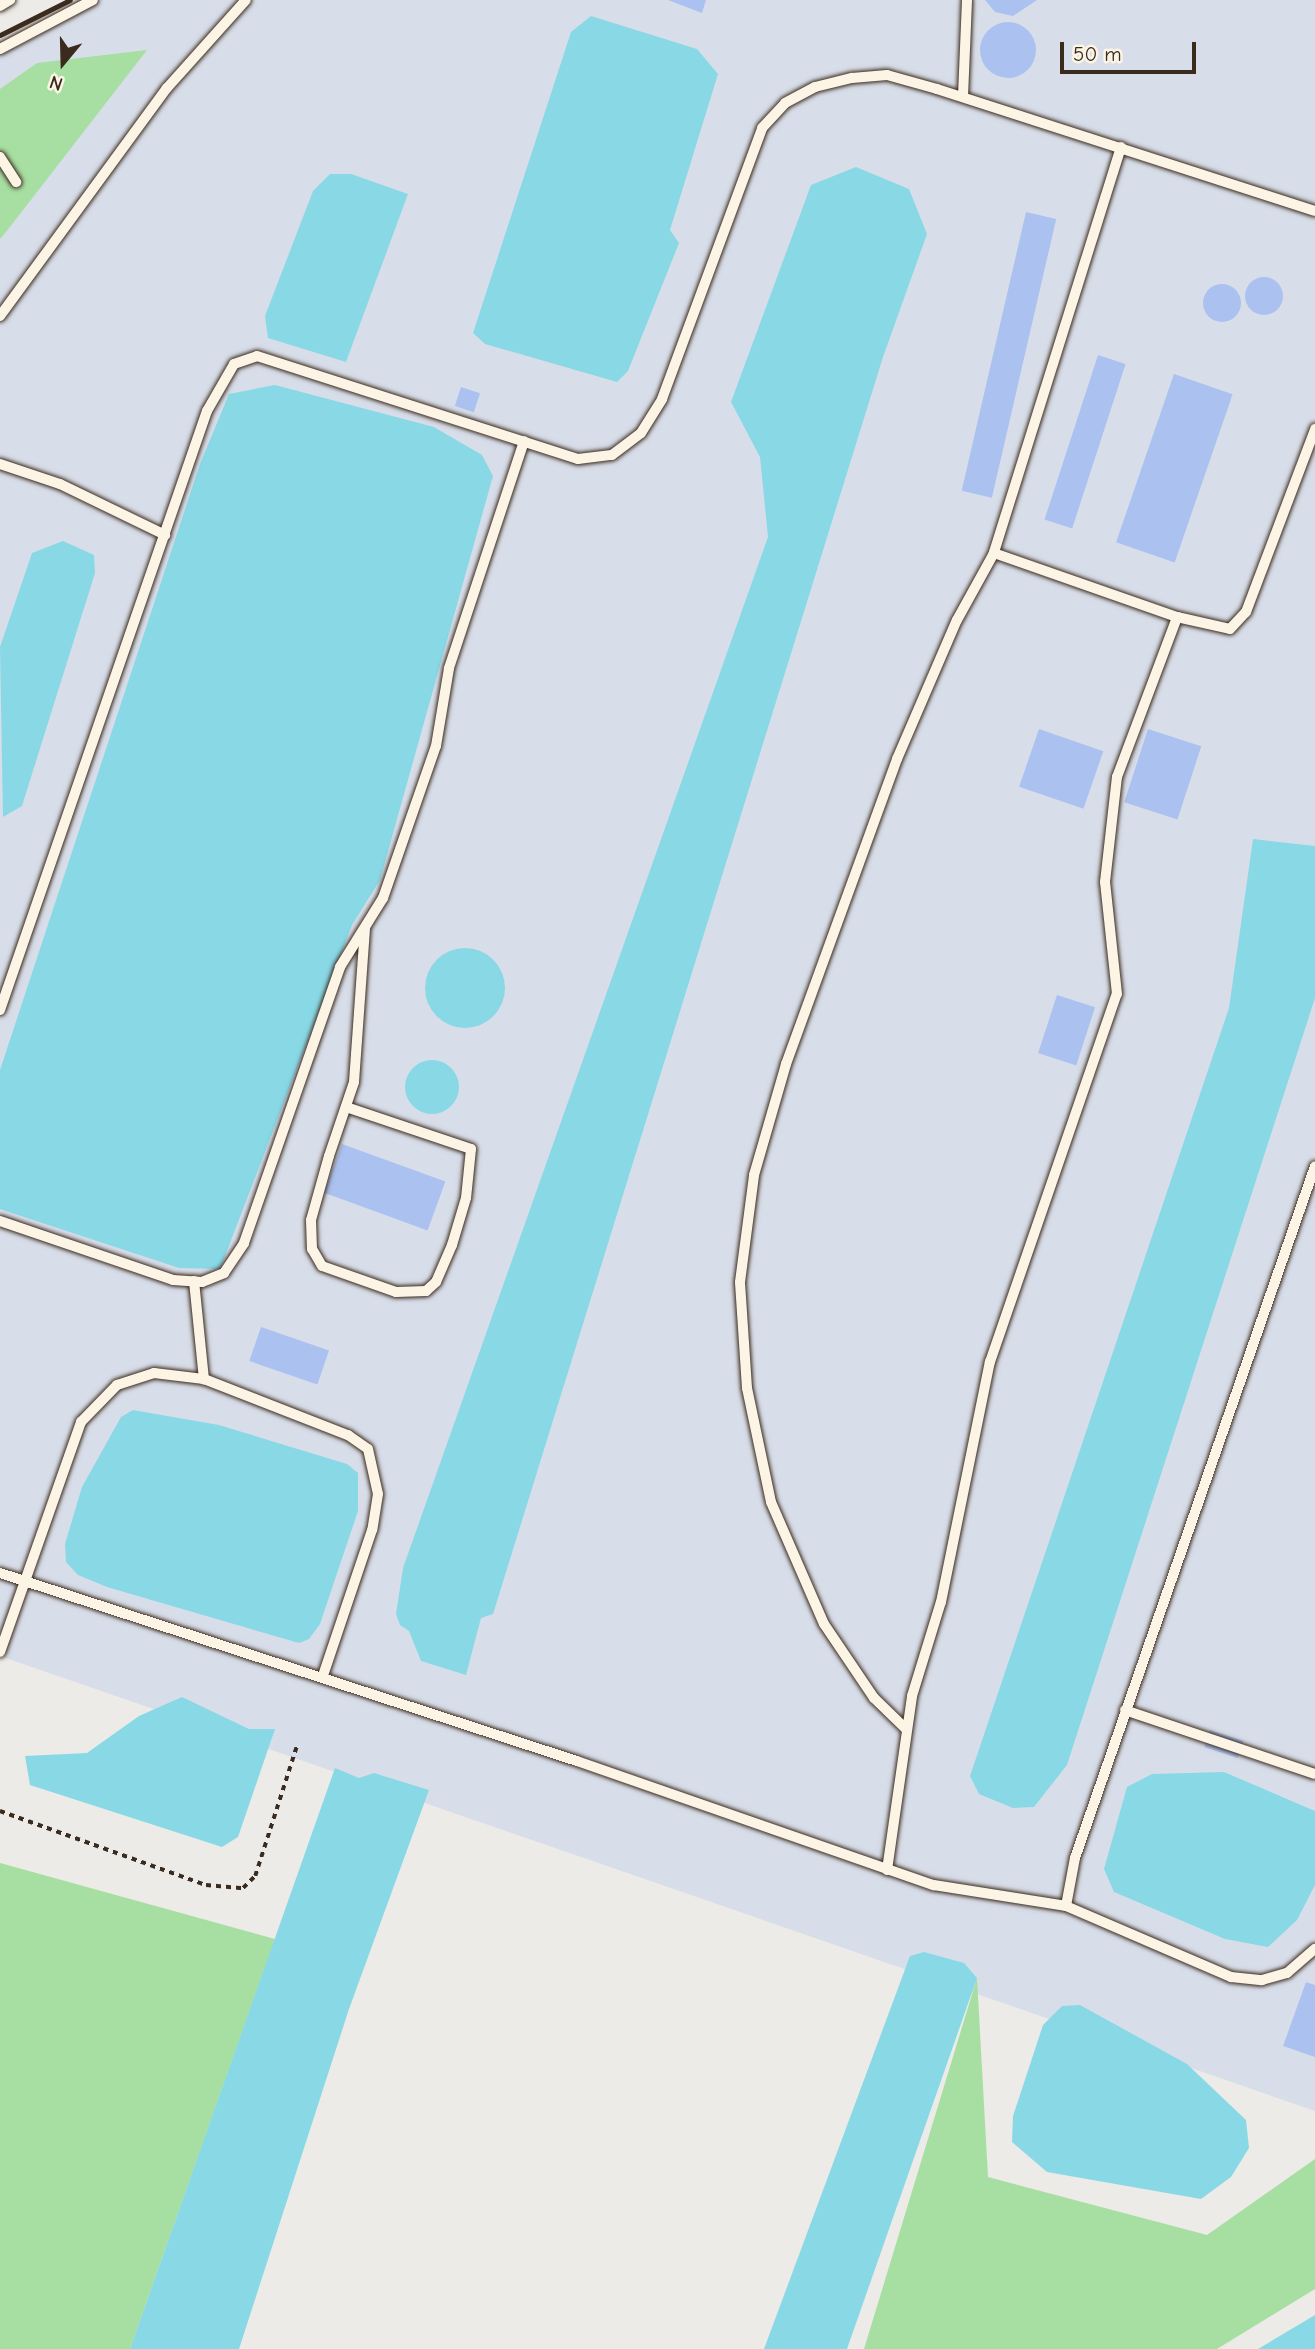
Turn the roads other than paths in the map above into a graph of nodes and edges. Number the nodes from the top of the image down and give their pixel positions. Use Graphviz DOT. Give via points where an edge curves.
graph roads {
  1 [pos="10,0"];
  2 [pos="93,0"];
  3 [pos="247,0"];
  4 [pos="967,0"];
  5 [pos="0,6"];
  6 [pos="0,48"];
  7 [pos="962,96"];
  8 [pos="1121,147"];
  9 [pos="0,157"];
  10 [pos="16,182"];
  11 [pos="1315,211"];
  12 [pos="0,316"];
  13 [pos="1315,429"];
  14 [pos="524,441"];
  15 [pos="0,464"];
  16 [pos="165,535"];
  17 [pos="994,553"];
  18 [pos="1177,617"];
  19 [pos="365,925"];
  20 [pos="0,1010"];
  21 [pos="346,1107"];
  22 [pos="1315,1166"];
  23 [pos="0,1221"];
  24 [pos="194,1281"];
  25 [pos="204,1379"];
  26 [pos="0,1573"];
  27 [pos="26,1580"];
  28 [pos="0,1652"];
  29 [pos="323,1676"];
  30 [pos="1125,1710"];
  31 [pos="906,1729"];
  32 [pos="1315,1774"];
  33 [pos="887,1870"];
  34 [pos="1066,1906"];
  35 [pos="1315,1950"];
  1 -- 5 [label="lane"];
  2 -- 6 [label="lane"];
  3 -- 12 [label="lane" via="167,88"];
  4 -- 7 [label="lane"];
  7 -- 8 [label="lane"];
  7 -- 14 [label="lane" via="887,75 815,87 785,103 762,128 678,363 641,433 612,455 578,458"];
  8 -- 11 [label="lane"];
  8 -- 17 [label="lane"];
  9 -- 10 [label="lane"];
  13 -- 18 [label="lane" via="1246,612 1230,629"];
  14 -- 16 [label="lane" via="257,356 234,364 216,391"];
  14 -- 19 [label="lane" via="449,668 436,746 383,898"];
  15 -- 16 [label="lane" via="60,484"];
  16 -- 20 [label="lane"];
  17 -- 18 [label="lane"];
  17 -- 31 [label="lane" via="957,620 902,747 790,1051 754,1175 740,1282 747,1388 771,1502 824,1624 874,1698"];
  18 -- 31 [label="lane" via="1117,777 1108,826 1105,882 1117,994 990,1362 942,1602"];
  19 -- 21 [label="lane" via="354,1082"];
  19 -- 24 [label="lane" via="340,967 244,1243 224,1273"];
  21 -- 21 [label="lane" via="471,1150 467,1198 436,1282 426,1291 396,1292 322,1266 312,1249 311,1220"];
  22 -- 30 [label="lane"];
  23 -- 24 [label="lane" via="173,1280"];
  24 -- 25 [label="lane" via="193,1315"];
  25 -- 27 [label="lane" via="154,1373 117,1385 96,1401 61,1470"];
  25 -- 29 [label="lane" via="348,1435 368,1449 376,1468 372,1530"];
  26 -- 27 [label="lane"];
  27 -- 28 [label="lane"];
  27 -- 29 [label="lane"];
  29 -- 33 [label="lane"];
  30 -- 32 [label="lane"];
  30 -- 34 [label="lane" via="1075,1858"];
  31 -- 33 [label="lane"];
  33 -- 34 [label="lane" via="934,1885"];
  34 -- 35 [label="lane" via="1231,1977 1262,1980 1287,1973"];
}
